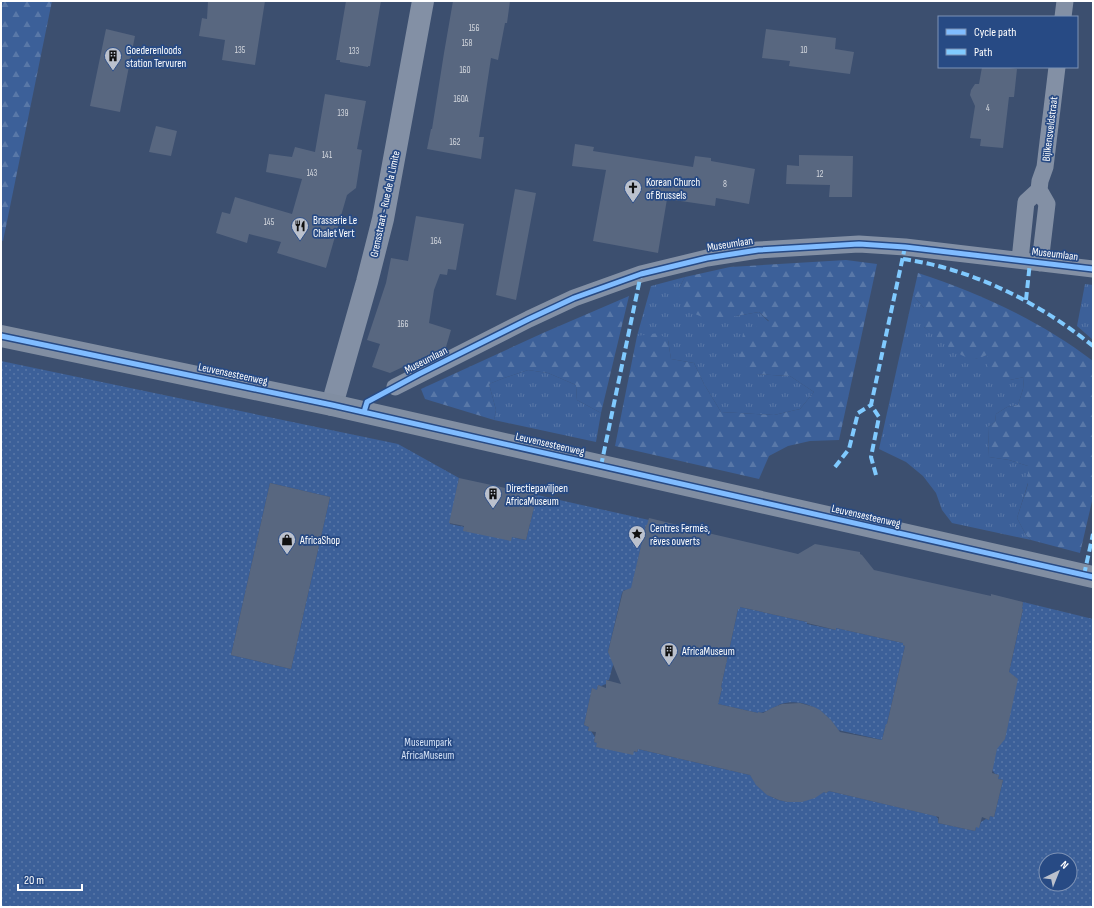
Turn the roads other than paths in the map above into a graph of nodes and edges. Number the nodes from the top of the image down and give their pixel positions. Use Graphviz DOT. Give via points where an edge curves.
graph roads {
  1 [pos="423,1"];
  2 [pos="1065,1"];
  3 [pos="1063,16"];
  4 [pos="1057,68"];
  5 [pos="1039,190"];
  6 [pos="1020,260"];
  7 [pos="1040,263"];
  8 [pos="1093,269"];
  9 [pos="1,336"];
  10 [pos="395,387"];
  11 [pos="332,404"];
  12 [pos="1093,577"];
  1 -- 11 [label="street, Grensstraat - Rue de la Limite" via="384,219"];
  2 -- 3 [label="street"];
  4 -- 5 [label="street, Bijlkensveldstraat" via="1045,167"];
  5 -- 6 [label="street, Bijlkensveldstraat" via="1026,202"];
  5 -- 7 [label="street" via="1047,204"];
  6 -- 7 [label="street, Museumlaan"];
  6 -- 10 [label="street, Museumlaan" via="859,244 758,250 707,258 641,274 574,298"];
  7 -- 8 [label="street, Museumlaan"];
  9 -- 11 [label="main road, Leuvensesteenweg"];
  11 -- 12 [label="main road, Leuvensesteenweg"];
}
